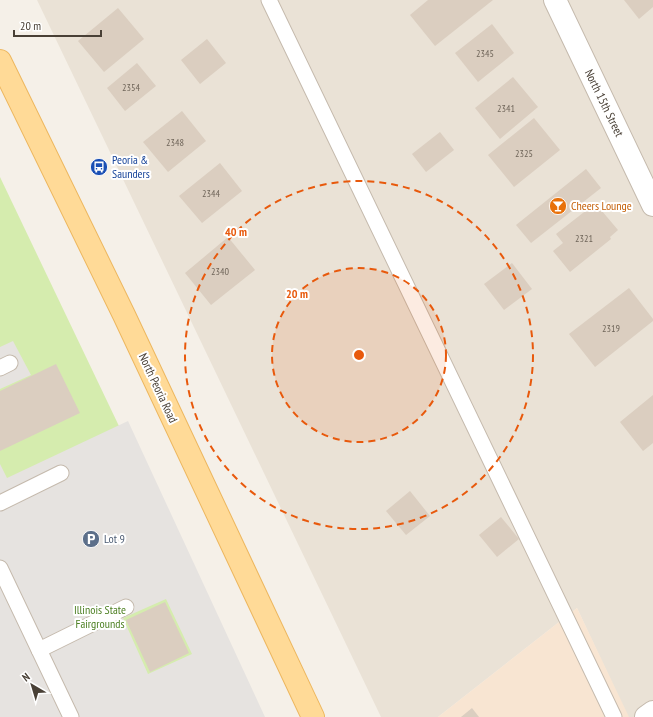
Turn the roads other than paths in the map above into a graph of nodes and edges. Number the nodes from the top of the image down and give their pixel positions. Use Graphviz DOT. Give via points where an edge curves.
graph roads {
  1 [pos="269,0"];
  2 [pos="555,0"];
  3 [pos="0,61"];
  4 [pos="653,205"];
  5 [pos="61,473"];
  6 [pos="0,503"];
  7 [pos="0,568"];
  8 [pos="126,607"];
  9 [pos="39,650"];
  10 [pos="653,712"];
  11 [pos="71,717"];
  12 [pos="313,717"];
  13 [pos="614,717"];
  14 [pos="646,717"];
  1 -- 13 [label="lane"];
  2 -- 4 [label="street, North 15th Street"];
  3 -- 12 [label="main road, North Peoria Road" via="124,315"];
  5 -- 6 [label="lane"];
  7 -- 9 [label="lane"];
  8 -- 9 [label="lane"];
  9 -- 11 [label="lane"];
  10 -- 14 [label="street"];
}
